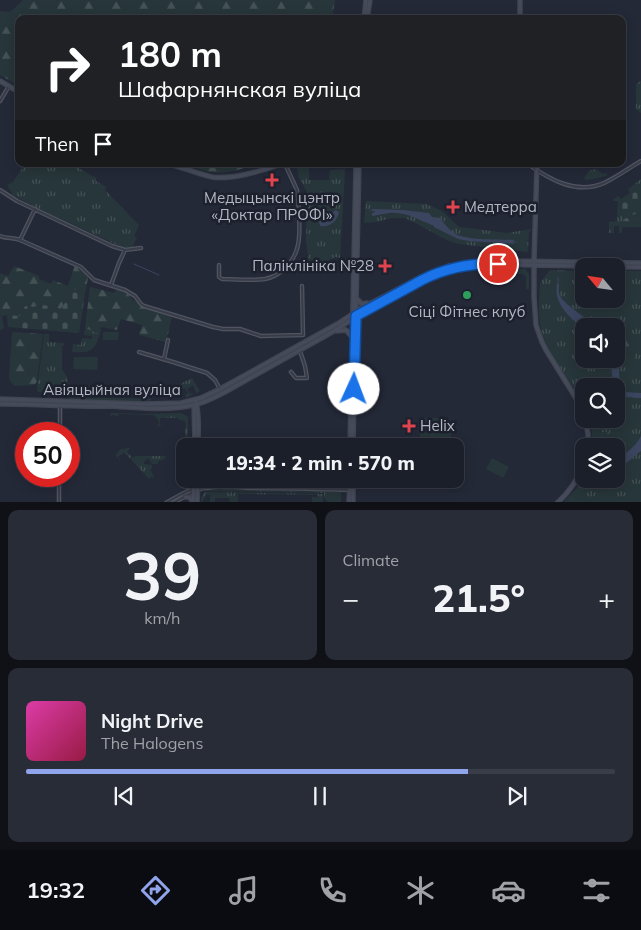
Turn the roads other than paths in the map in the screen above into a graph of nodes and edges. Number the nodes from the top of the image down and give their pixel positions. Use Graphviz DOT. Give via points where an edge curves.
graph roads {
  1 [pos="368,0"];
  2 [pos="520,0"];
  3 [pos="366,15"];
  4 [pos="520,15"];
  5 [pos="0,81"];
  6 [pos="9,86"];
  7 [pos="15,90"];
  8 [pos="0,101"];
  9 [pos="641,161"];
  10 [pos="180,167"];
  11 [pos="270,167"];
  12 [pos="286,167"];
  13 [pos="357,167"];
  14 [pos="357,167"];
  15 [pos="533,167"];
  16 [pos="537,170"];
  17 [pos="542,174"];
  18 [pos="537,176"];
  19 [pos="0,190"];
  20 [pos="35,209"];
  21 [pos="0,236"];
  22 [pos="20,240"];
  23 [pos="141,248"];
  24 [pos="125,250"];
  25 [pos="534,263"];
  26 [pos="641,263"];
  27 [pos="219,265"];
  28 [pos="575,265"];
  29 [pos="625,267"];
  30 [pos="641,267"];
  31 [pos="111,286"];
  32 [pos="302,286"];
  33 [pos="357,299"];
  34 [pos="373,302"];
  35 [pos="354,316"];
  36 [pos="334,331"];
  37 [pos="352,337"];
  38 [pos="168,340"];
  39 [pos="300,350"];
  40 [pos="139,352"];
  41 [pos="164,359"];
  42 [pos="269,362"];
  43 [pos="266,368"];
  44 [pos="259,371"];
  45 [pos="291,372"];
  46 [pos="220,389"];
  47 [pos="575,395"];
  48 [pos="0,399"];
  49 [pos="195,400"];
  50 [pos="60,403"];
  51 [pos="0,404"];
  52 [pos="196,405"];
  53 [pos="60,422"];
  54 [pos="194,438"];
  55 [pos="198,438"];
  56 [pos="352,438"];
  57 [pos="352,438"];
  58 [pos="575,482"];
  59 [pos="59,487"];
  60 [pos="195,489"];
  61 [pos="351,490"];
  62 [pos="185,496"];
  63 [pos="59,502"];
  64 [pos="166,502"];
  65 [pos="173,502"];
  66 [pos="193,502"];
  67 [pos="197,502"];
  68 [pos="351,502"];
  69 [pos="557,502"];
  1 -- 3 [label="main road"];
  2 -- 4 [label="main road"];
  5 -- 6 [label="main road"];
  6 -- 7 [label="main road"];
  6 -- 8 [label="street"];
  9 -- 17 [label="street" via="603,184 591,187 569,186"];
  10 -- 11 [label="main road" via="225,177"];
  12 -- 27 [label="street" via="298,198 298,244 287,267 268,278 222,279 219,277"];
  13 -- 33 [label="main road"];
  14 -- 35 [label="main road"];
  15 -- 16 [label="street"];
  16 -- 17 [label="street"];
  16 -- 18 [label="main road"];
  17 -- 18 [label="main road"];
  18 -- 25 [label="main road"];
  19 -- 20 [label="street"];
  20 -- 22 [label="street"];
  20 -- 24 [label="street"];
  21 -- 22 [label="street"];
  22 -- 31 [label="street" via="85,270 94,280"];
  23 -- 24 [label="street"];
  24 -- 31 [label="street"];
  25 -- 26 [label="main road"];
  25 -- 28 [label="main road"];
  25 -- 34 [label="main road" via="474,262 449,266"];
  25 -- 35 [label="main road" via="482,264 447,270"];
  25 -- 47 [label="main road" via="538,331 546,350"];
  29 -- 30 [label="main road"];
  31 -- 32 [label="street" via="125,290 141,304 152,308 216,328 240,329 261,336 302,335"];
  33 -- 34 [label="main road" via="363,304"];
  33 -- 35 [label="main road"];
  34 -- 35 [label="main road"];
  35 -- 36 [label="main road, Авіяцыйная вуліца"];
  35 -- 37 [label="main road"];
  35 -- 42 [label="main road, Авіяцыйная вуліца"];
  35 -- 56 [label="main road"];
  36 -- 37 [label="main road" via="344,329"];
  36 -- 39 [label="main road, Авіяцыйная вуліца"];
  37 -- 57 [label="main road"];
  38 -- 41 [label="street"];
  39 -- 43 [label="main road, Авіяцыйная вуліца"];
  39 -- 45 [label="street" via="307,378 296,378"];
  40 -- 41 [label="street"];
  41 -- 46 [label="street" via="208,374"];
  42 -- 43 [label="main road"];
  42 -- 44 [label="main road, Авіяцыйная вуліца"];
  43 -- 44 [label="main road, Авіяцыйная вуліца"];
  44 -- 46 [label="main road, Авіяцыйная вуліца"];
  44 -- 52 [label="main road, Авіяцыйная вуліца"];
  46 -- 49 [label="main road, Авіяцыйная вуліца"];
  48 -- 50 [label="main road, Авіяцыйная вуліца"];
  49 -- 50 [label="main road, Авіяцыйная вуліца" via="143,404"];
  49 -- 52 [label="main road"];
  50 -- 51 [label="main road"];
  50 -- 52 [label="main road, Авіяцыйная вуліца" via="169,408"];
  50 -- 53 [label="street"];
  52 -- 54 [label="main road"];
  52 -- 55 [label="main road"];
  58 -- 69 [label="main road"];
  59 -- 63 [label="street"];
  60 -- 61 [label="street" via="217,486"];
  60 -- 62 [label="street"];
  60 -- 64 [label="street"];
  60 -- 66 [label="main road"];
  60 -- 67 [label="main road"];
  61 -- 68 [label="main road"];
  62 -- 65 [label="street"];
  62 -- 66 [label="main road"];
}
